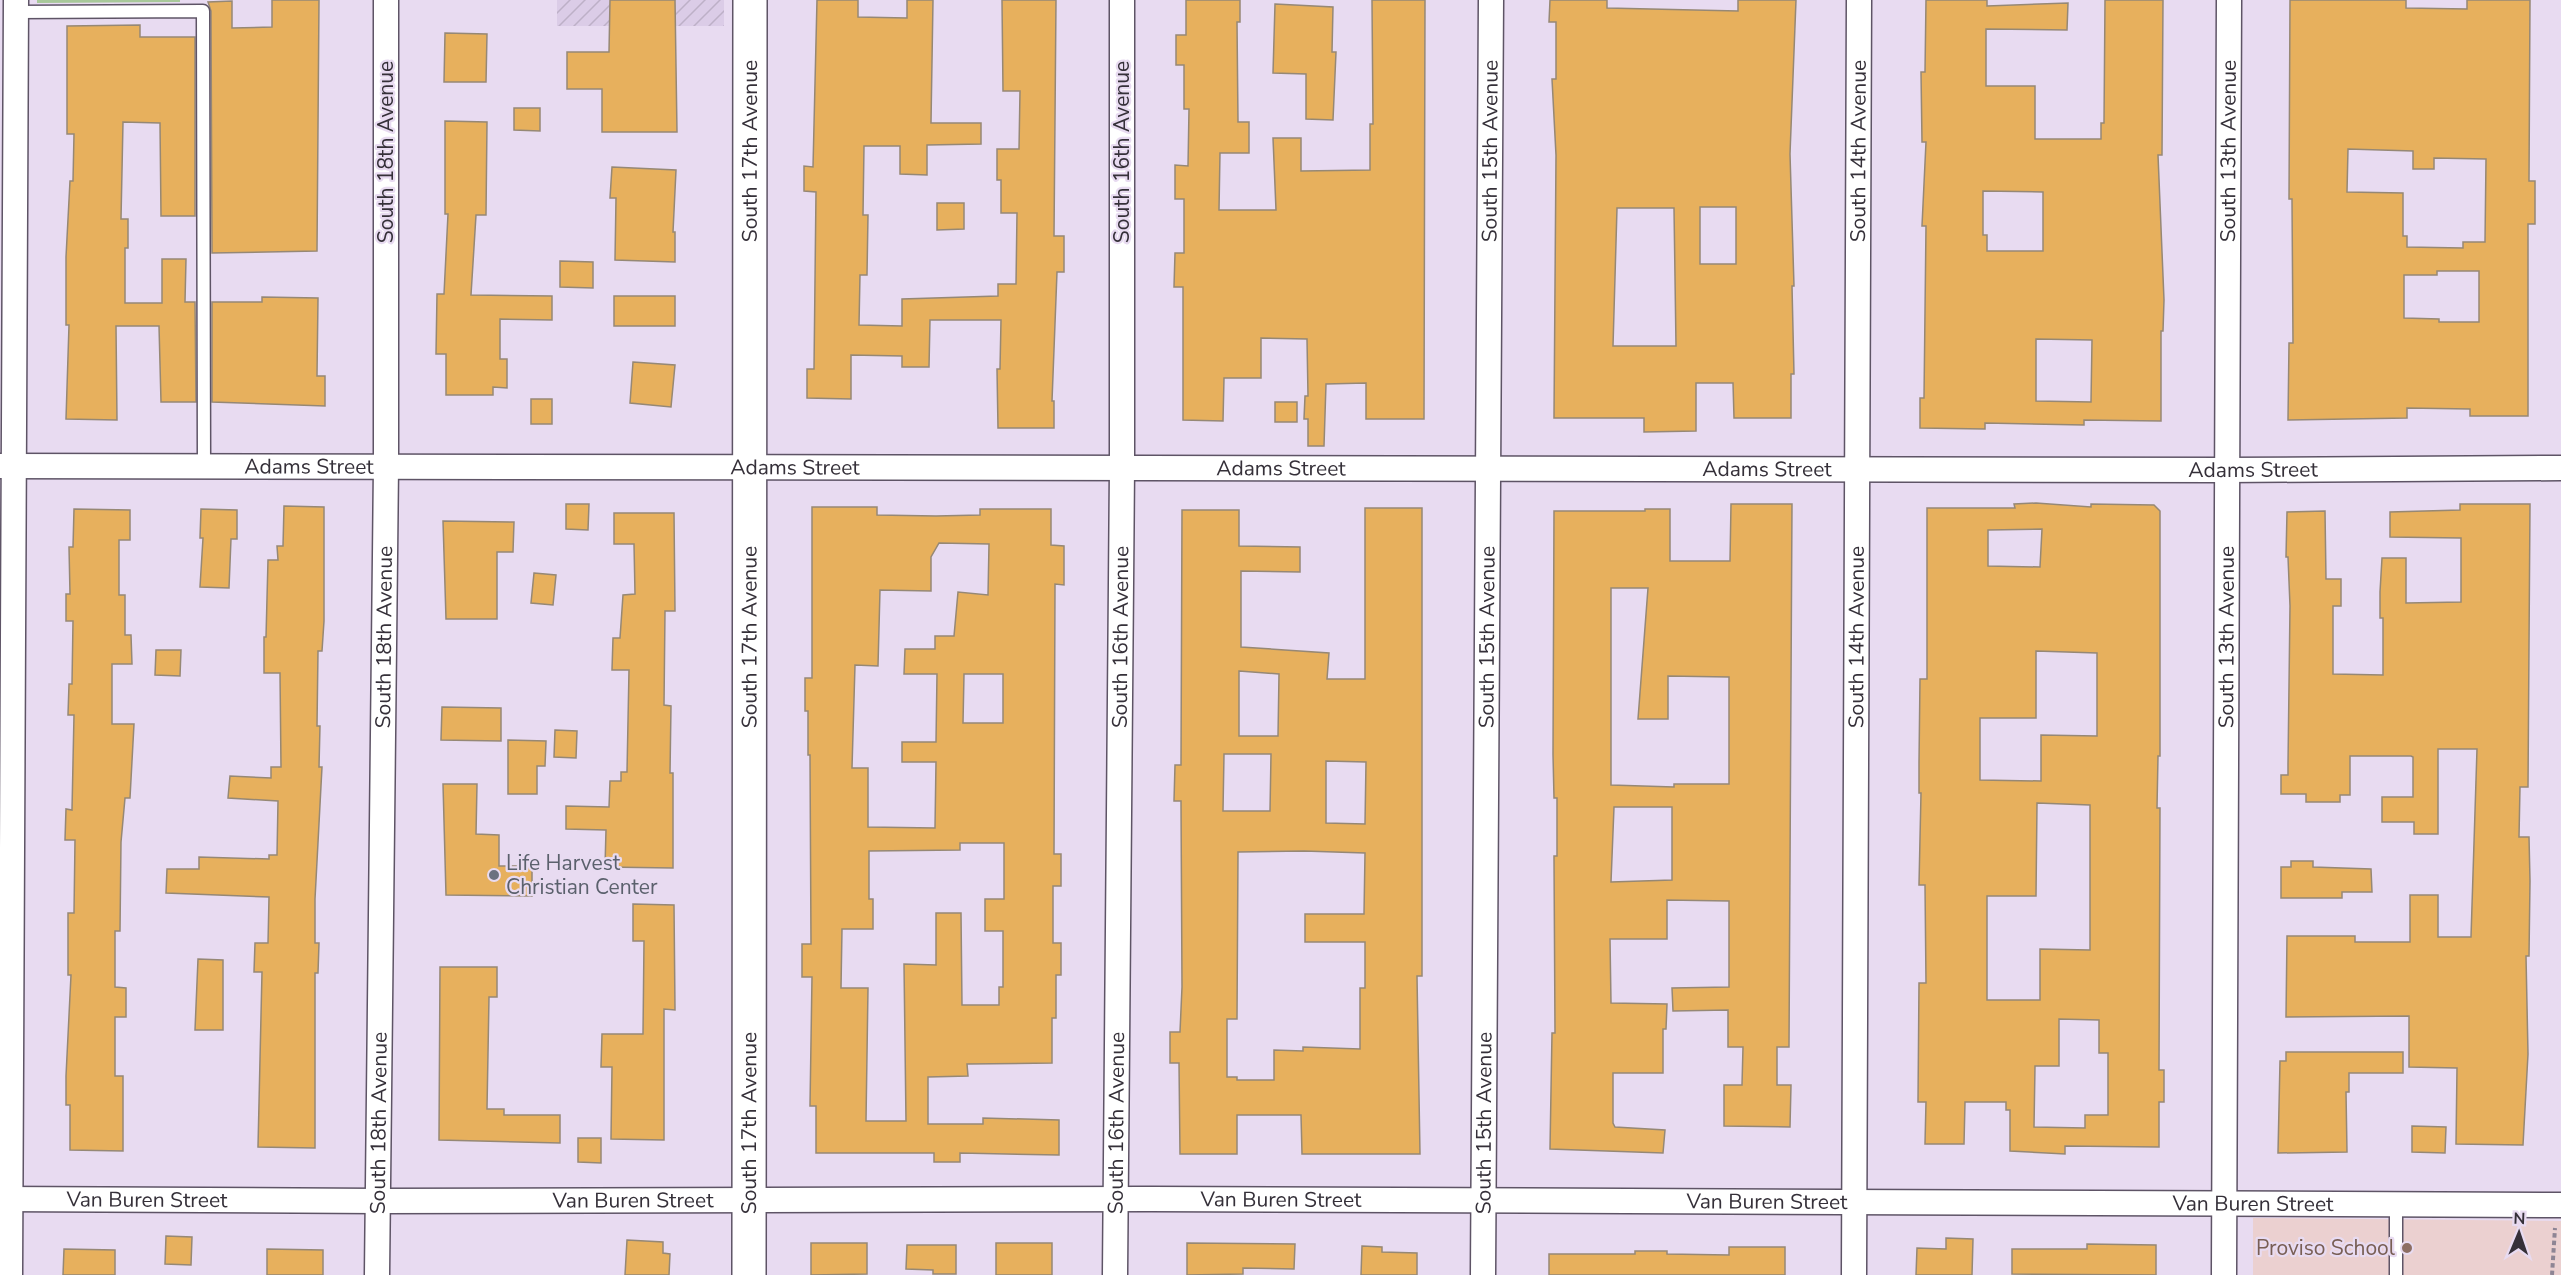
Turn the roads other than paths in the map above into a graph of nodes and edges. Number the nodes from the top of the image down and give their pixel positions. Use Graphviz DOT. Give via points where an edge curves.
graph roads {
  1 [pos="386,0"];
  2 [pos="750,0"];
  3 [pos="1122,0"];
  4 [pos="1491,0"];
  5 [pos="1859,0"];
  6 [pos="2229,0"];
  7 [pos="16,6"];
  8 [pos="7,466"];
  9 [pos="204,466"];
  10 [pos="386,466"];
  11 [pos="750,467"];
  12 [pos="1122,468"];
  13 [pos="2561,468"];
  14 [pos="1490,469"];
  15 [pos="1855,470"];
  16 [pos="2225,470"];
  17 [pos="1115,1198"];
  18 [pos="5,1199"];
  19 [pos="1483,1200"];
  20 [pos="378,1201"];
  21 [pos="749,1201"];
  22 [pos="1854,1202"];
  23 [pos="2224,1203"];
  24 [pos="2396,1204"];
  25 [pos="2558,1214"];
  26 [pos="10,1275"];
  27 [pos="377,1275"];
  28 [pos="749,1275"];
  29 [pos="1115,1275"];
  30 [pos="1483,1275"];
  31 [pos="1854,1275"];
  32 [pos="2224,1275"];
  33 [pos="2396,1275"];
  1 -- 10 [label="street, South 18th Avenue"];
  2 -- 11 [label="street, South 17th Avenue"];
  3 -- 12 [label="street, South 16th Avenue"];
  4 -- 14 [label="street, South 15th Avenue"];
  5 -- 15 [label="street, South 14th Avenue"];
  6 -- 16 [label="street, South 13th Avenue"];
  7 -- 8 [label="street"];
  7 -- 9 [label="lane" via="203,11"];
  8 -- 9 [label="street, Adams Street"];
  8 -- 18 [label="street"];
  9 -- 10 [label="street, Adams Street"];
  10 -- 11 [label="street, Adams Street"];
  10 -- 20 [label="street, South 18th Avenue"];
  11 -- 12 [label="street, Adams Street"];
  11 -- 21 [label="street, South 17th Avenue"];
  12 -- 14 [label="street, Adams Street"];
  12 -- 17 [label="street, South 16th Avenue"];
  13 -- 16 [label="street, Adams Street"];
  14 -- 15 [label="street, Adams Street"];
  14 -- 19 [label="street, South 15th Avenue"];
  15 -- 16 [label="street, Adams Street"];
  15 -- 22 [label="street, South 14th Avenue"];
  16 -- 23 [label="street, South 13th Avenue"];
  17 -- 19 [label="street, Van Buren Street"];
  17 -- 21 [label="street, Van Buren Street"];
  17 -- 29 [label="street, South 16th Avenue"];
  18 -- 20 [label="street, Van Buren Street"];
  18 -- 26 [label="street"];
  19 -- 22 [label="street, Van Buren Street"];
  19 -- 30 [label="street, South 15th Avenue"];
  20 -- 21 [label="street, Van Buren Street"];
  20 -- 27 [label="street, South 18th Avenue"];
  21 -- 28 [label="street, South 17th Avenue"];
  22 -- 23 [label="street, Van Buren Street"];
  22 -- 31 [label="street, South 14th Avenue"];
  23 -- 24 [label="street, Van Buren Street"];
  23 -- 32 [label="street, South 13th Avenue"];
  24 -- 25 [label="street, Van Buren Street"];
  24 -- 33 [label="lane"];
}
